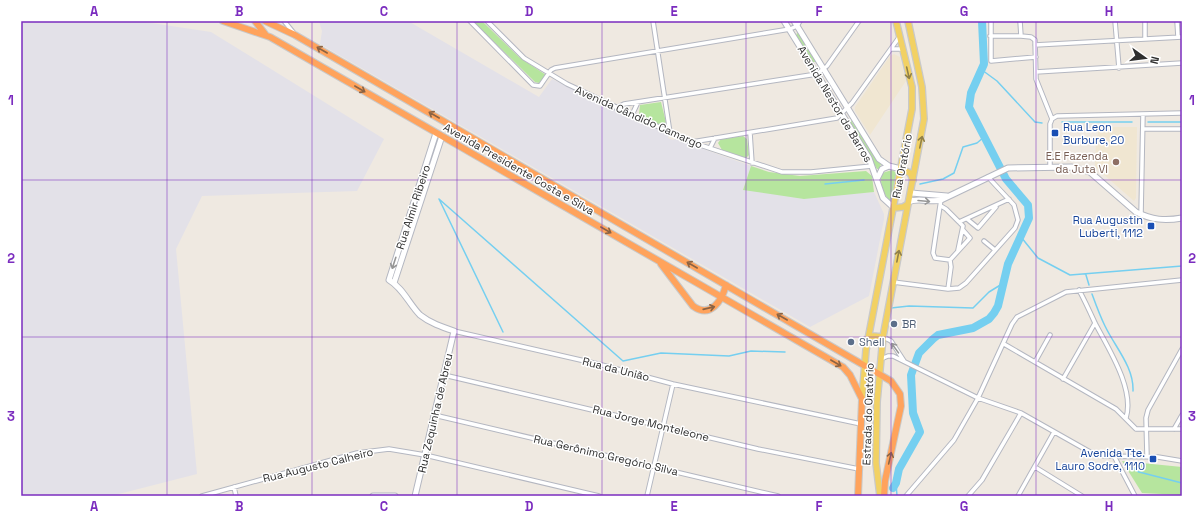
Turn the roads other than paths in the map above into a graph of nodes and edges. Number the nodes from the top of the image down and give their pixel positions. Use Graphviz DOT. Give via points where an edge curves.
graph roads {
  1 [pos="223,21"];
  2 [pos="255,21"];
  3 [pos="265,21"];
  4 [pos="284,21"];
  5 [pos="470,21"];
  6 [pos="487,21"];
  7 [pos="653,21"];
  8 [pos="784,21"];
  9 [pos="800,21"];
  10 [pos="859,21"];
  11 [pos="896,21"];
  12 [pos="908,21"];
  13 [pos="991,21"];
  14 [pos="1020,21"];
  15 [pos="1115,21"];
  16 [pos="1145,21"];
  17 [pos="1177,21"];
  18 [pos="795,23"];
  19 [pos="790,29"];
  20 [pos="265,34"];
  21 [pos="295,35"];
  22 [pos="900,36"];
  23 [pos="990,36"];
  24 [pos="1019,36"];
  25 [pos="1180,37"];
  26 [pos="1145,38"];
  27 [pos="1116,41"];
  28 [pos="1036,45"];
  29 [pos="891,49"];
  30 [pos="903,49"];
  31 [pos="658,52"];
  32 [pos="1036,57"];
  33 [pos="1182,63"];
  34 [pos="1119,68"];
  35 [pos="824,69"];
  36 [pos="1036,72"];
  37 [pos="549,73"];
  38 [pos="817,74"];
  39 [pos="665,98"];
  40 [pos="638,102"];
  41 [pos="616,108"];
  42 [pos="848,108"];
  43 [pos="1182,113"];
  44 [pos="842,114"];
  45 [pos="1143,114"];
  46 [pos="632,115"];
  47 [pos="1052,119"];
  48 [pos="1143,129"];
  49 [pos="1182,129"];
  50 [pos="670,133"];
  51 [pos="750,133"];
  52 [pos="439,135"];
  53 [pos="715,138"];
  54 [pos="691,142"];
  55 [pos="710,148"];
  56 [pos="752,163"];
  57 [pos="872,166"];
  58 [pos="889,166"];
  59 [pos="1050,167"];
  60 [pos="901,169"];
  61 [pos="988,176"];
  62 [pos="877,180"];
  63 [pos="913,181"];
  64 [pos="911,193"];
  65 [pos="1009,199"];
  66 [pos="941,200"];
  67 [pos="909,203"];
  68 [pos="997,206"];
  69 [pos="894,208"];
  70 [pos="1141,214"];
  71 [pos="1182,218"];
  72 [pos="967,219"];
  73 [pos="958,222"];
  74 [pos="962,230"];
  75 [pos="984,241"];
  76 [pos="995,250"];
  77 [pos="958,252"];
  78 [pos="658,260"];
  79 [pos="950,260"];
  80 [pos="389,280"];
  81 [pos="1182,280"];
  82 [pos="894,282"];
  83 [pos="394,283"];
  84 [pos="726,285"];
  85 [pos="948,289"];
  86 [pos="1079,290"];
  87 [pos="722,297"];
  88 [pos="888,308"];
  89 [pos="873,311"];
  90 [pos="1095,324"];
  91 [pos="454,331"];
  92 [pos="1050,336"];
  93 [pos="882,337"];
  94 [pos="868,338"];
  95 [pos="1004,344"];
  96 [pos="1182,349"];
  97 [pos="880,360"];
  98 [pos="1035,362"];
  99 [pos="907,363"];
  100 [pos="864,365"];
  101 [pos="878,373"];
  102 [pos="444,375"];
  103 [pos="1063,379"];
  104 [pos="673,384"];
  105 [pos="978,398"];
  106 [pos="862,399"];
  107 [pos="1021,413"];
  108 [pos="434,415"];
  109 [pos="1182,415"];
  110 [pos="1126,418"];
  111 [pos="861,424"];
  112 [pos="663,426"];
  113 [pos="1146,429"];
  114 [pos="1174,429"];
  115 [pos="1182,429"];
  116 [pos="1054,432"];
  117 [pos="425,455"];
  118 [pos="1114,456"];
  119 [pos="1147,456"];
  120 [pos="1182,461"];
  121 [pos="654,466"];
  122 [pos="1035,467"];
  123 [pos="859,469"];
  124 [pos="234,487"];
  125 [pos="202,496"];
  126 [pos="236,496"];
  127 [pos="373,496"];
  128 [pos="395,496"];
  129 [pos="415,496"];
  130 [pos="599,496"];
  131 [pos="647,496"];
  132 [pos="778,496"];
  133 [pos="858,496"];
  134 [pos="880,496"];
  135 [pos="884,496"];
  136 [pos="906,496"];
  137 [pos="968,496"];
  138 [pos="1018,496"];
  139 [pos="1082,496"];
  140 [pos="1135,496"];
  1 -- 20 [label="highway, Avenida Presidente Costa e Silva"];
  2 -- 20 [label="highway"];
  3 -- 21 [label="highway, Avenida Presidente Costa e Silva"];
  4 -- 21 [label="street"];
  5 -- 37 [label="street" via="532,85 540,86"];
  6 -- 37 [label="street, Avenida Cândido Camargo" via="524,58"];
  7 -- 31 [label="street"];
  8 -- 19 [label="street, Avenida Nestor de Barros"];
  9 -- 18 [label="street"];
  10 -- 35 [label="street"];
  11 -- 22 [label="main road, Rua Oratório"];
  63 -- 12 [label="main road, Rua Oratório, one-way" via="924,126 924,103"];
  13 -- 23 [label="street"];
  14 -- 24 [label="street"];
  15 -- 27 [label="street"];
  16 -- 26 [label="street"];
  17 -- 25 [label="street"];
  18 -- 19 [label="street"];
  18 -- 35 [label="street, Avenida Nestor de Barros"];
  19 -- 31 [label="street"];
  19 -- 38 [label="street, Avenida Nestor de Barros"];
  20 -- 52 [label="highway, Avenida Presidente Costa e Silva, one-way"];
  84 -- 21 [label="highway, Avenida Presidente Costa e Silva, one-way"];
  22 -- 29 [label="street"];
  22 -- 30 [label="main road, Rua Oratório"];
  23 -- 24 [label="street"];
  23 -- 32 [label="street" via="990,61"];
  24 -- 28 [label="street" via="1033,38"];
  25 -- 26 [label="street"];
  26 -- 27 [label="street"];
  27 -- 28 [label="street"];
  27 -- 34 [label="street"];
  28 -- 32 [label="street"];
  29 -- 30 [label="street"];
  29 -- 42 [label="street"];
  30 -- 60 [label="main road, Rua Oratório, one-way" via="913,102"];
  31 -- 37 [label="street" via="555,68"];
  31 -- 39 [label="street"];
  32 -- 36 [label="street"];
  33 -- 34 [label="street"];
  34 -- 36 [label="street"];
  35 -- 38 [label="street"];
  35 -- 42 [label="street, Avenida Nestor de Barros"];
  36 -- 47 [label="street"];
  37 -- 41 [label="street, Avenida Cândido Camargo"];
  38 -- 39 [label="street"];
  38 -- 44 [label="street, Avenida Nestor de Barros"];
  39 -- 40 [label="street"];
  39 -- 50 [label="street"];
  40 -- 41 [label="street"];
  40 -- 46 [label="street"];
  41 -- 46 [label="street, Avenida Cândido Camargo"];
  42 -- 44 [label="street"];
  42 -- 58 [label="street, Avenida Nestor de Barros" via="879,159"];
  43 -- 45 [label="street"];
  44 -- 51 [label="street" via="835,119"];
  44 -- 57 [label="street, Avenida Nestor de Barros"];
  45 -- 47 [label="street" via="1060,115"];
  45 -- 48 [label="street"];
  46 -- 50 [label="street, Avenida Cândido Camargo"];
  47 -- 59 [label="street"];
  48 -- 49 [label="street"];
  48 -- 70 [label="street"];
  50 -- 54 [label="street, Avenida Cândido Camargo"];
  51 -- 53 [label="street"];
  51 -- 56 [label="street"];
  52 -- 78 [label="highway, Avenida Presidente Costa e Silva, one-way"];
  52 -- 80 [label="street, Rua Almir Ribeiro, one-way"];
  52 -- 83 [label="street, Rua Almir Ribeiro"];
  53 -- 54 [label="street"];
  53 -- 55 [label="street"];
  54 -- 55 [label="street, Avenida Cândido Camargo"];
  55 -- 56 [label="street, Avenida Cândido Camargo"];
  56 -- 57 [label="street, Avenida Cândido Camargo" via="792,173"];
  57 -- 62 [label="street, Avenida Nestor de Barros"];
  58 -- 60 [label="street, Avenida Nestor de Barros"];
  58 -- 62 [label="street" via="882,169"];
  59 -- 61 [label="street" via="1008,168"];
  59 -- 70 [label="street" via="1072,167 1090,172"];
  60 -- 63 [label="main road" via="910,173"];
  60 -- 69 [label="main road, Rua Oratório"];
  61 -- 65 [label="street"];
  61 -- 66 [label="street"];
  62 -- 69 [label="street, Avenida Nestor de Barros" via="883,198"];
  63 -- 64 [label="main road, Rua Oratório"];
  64 -- 66 [label="street"];
  64 -- 67 [label="main road, Rua Oratório"];
  65 -- 68 [label="street"];
  65 -- 76 [label="street" via="1014,205 1018,220 1015,228"];
  67 -- 66 [label="street, one-way" via="914,200"];
  66 -- 73 [label="street"];
  66 -- 79 [label="street" via="933,253 937,259"];
  67 -- 69 [label="main road"];
  82 -- 67 [label="main road, Rua Oratório, one-way"];
  68 -- 72 [label="street"];
  68 -- 72 [label="street" via="978,228"];
  69 -- 89 [label="main road, Rua Oratório"];
  70 -- 71 [label="street" via="1163,220"];
  72 -- 73 [label="street"];
  73 -- 74 [label="street" via="963,226"];
  74 -- 77 [label="street"];
  74 -- 77 [label="street" via="970,238"];
  75 -- 76 [label="street"];
  76 -- 85 [label="street" via="966,284"];
  77 -- 79 [label="street"];
  78 -- 87 [label="highway, Avenida Presidente Costa e Silva"];
  78 -- 87 [label="highway, one-way" via="696,308 710,310"];
  79 -- 85 [label="street"];
  80 -- 83 [label="street, Rua da União"];
  81 -- 86 [label="street"];
  82 -- 85 [label="street"];
  82 -- 88 [label="main road, Rua Oratório"];
  83 -- 91 [label="street, Rua da União" via="421,316"];
  84 -- 87 [label="highway"];
  100 -- 84 [label="highway, Avenida Presidente Costa e Silva, one-way"];
  86 -- 90 [label="street"];
  86 -- 95 [label="street" via="1057,295 1017,317"];
  87 -- 106 [label="highway, Avenida Presidente Costa e Silva, one-way" via="846,369"];
  88 -- 93 [label="main road, Estrada do Oratório"];
  89 -- 94 [label="main road, Estrada do Oratório"];
  90 -- 103 [label="street"];
  90 -- 110 [label="street" via="1122,379 1128,405"];
  91 -- 102 [label="street, Rua Zequinha de Abreu"];
  91 -- 104 [label="street, Rua da União"];
  92 -- 98 [label="street"];
  93 -- 94 [label="main road"];
  93 -- 97 [label="main road, Estrada do Oratório"];
  99 -- 93 [label="street, one-way" via="890,342"];
  94 -- 100 [label="main road, Estrada do Oratório"];
  95 -- 98 [label="street"];
  95 -- 105 [label="street"];
  96 -- 113 [label="street" via="1148,410"];
  97 -- 99 [label="street" via="890,356"];
  97 -- 101 [label="main road, Estrada do Oratório"];
  98 -- 103 [label="street"];
  99 -- 105 [label="street"];
  100 -- 101 [label="highway, Avenida Presidente Costa e Silva"];
  100 -- 106 [label="main road, Estrada do Oratório"];
  101 -- 134 [label="main road, Estrada do Oratório" via="876,463"];
  135 -- 101 [label="highway, Avenida Presidente Costa e Silva, one-way" via="902,406 900,394 894,384"];
  102 -- 108 [label="street, Rua Zequinha de Abreu"];
  102 -- 112 [label="street, Rua Jorge Monteleone"];
  103 -- 110 [label="street" via="1116,409"];
  104 -- 111 [label="street, Rua da União"];
  104 -- 112 [label="street"];
  105 -- 107 [label="street"];
  105 -- 136 [label="street" via="954,440"];
  106 -- 111 [label="highway, Estrada do Oratório"];
  107 -- 116 [label="street"];
  107 -- 137 [label="street" via="982,480"];
  108 -- 117 [label="street, Rua Zequinha de Abreu"];
  108 -- 121 [label="street, Rua Gerônimo Gregório Silva"];
  109 -- 114 [label="street"];
  110 -- 113 [label="street" via="1136,429"];
  111 -- 123 [label="highway, Estrada do Oratório"];
  112 -- 121 [label="street"];
  112 -- 123 [label="street, Rua Jorge Monteleone" via="758,449"];
  113 -- 114 [label="street"];
  113 -- 119 [label="street"];
  114 -- 115 [label="street"];
  116 -- 118 [label="street" via="1090,452"];
  116 -- 122 [label="street"];
  117 -- 124 [label="street, Rua Augusto Calheiro" via="389,449 357,453"];
  117 -- 129 [label="street, Rua Zequinha de Abreu"];
  117 -- 130 [label="street, Rua Augusto Calheiro"];
  118 -- 119 [label="street"];
  118 -- 140 [label="street"];
  119 -- 120 [label="street"];
  121 -- 131 [label="street"];
  121 -- 132 [label="street, Rua Gerônimo Gregório Silva"];
  122 -- 138 [label="street"];
  122 -- 139 [label="street"];
  123 -- 133 [label="highway, Estrada do Oratório"];
  124 -- 125 [label="street, Rua Augusto Calheiro"];
  124 -- 126 [label="street"];
  127 -- 128 [label="street"];
}
